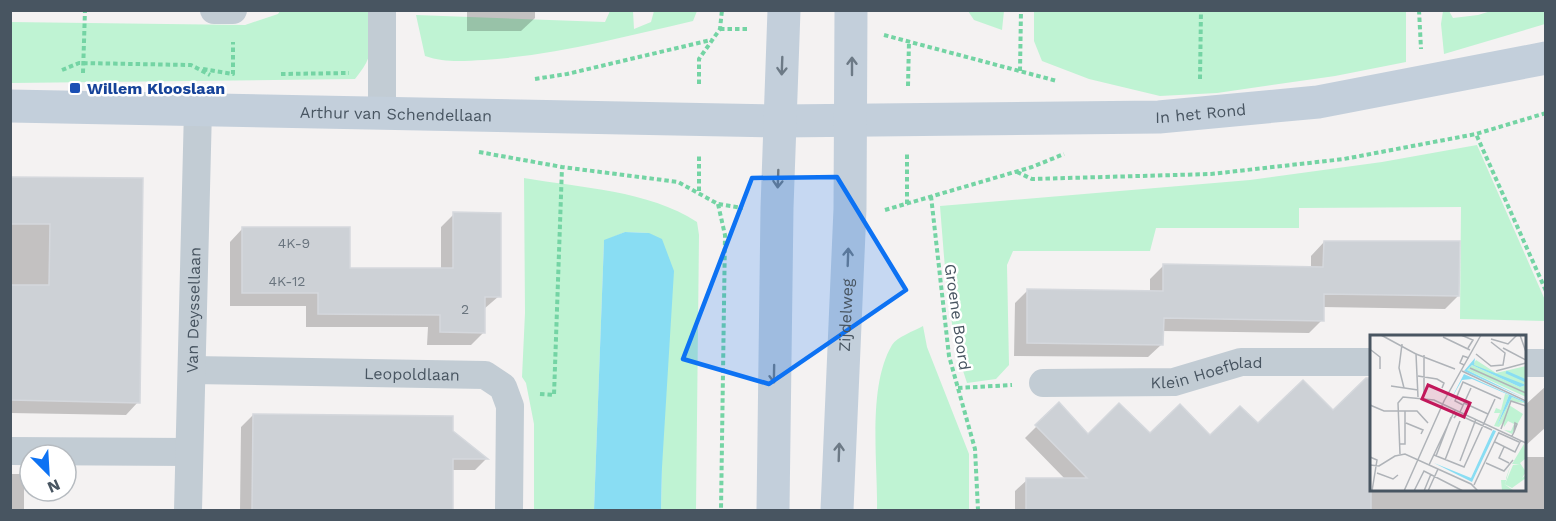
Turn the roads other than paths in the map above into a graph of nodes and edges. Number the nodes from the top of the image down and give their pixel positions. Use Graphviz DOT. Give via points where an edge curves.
graph roads {
  1 [pos="214,10"];
  2 [pos="382,10"];
  3 [pos="233,11"];
  4 [pos="784,20"];
  5 [pos="851,21"];
  6 [pos="1545,58"];
  7 [pos="10,106"];
  8 [pos="198,109"];
  9 [pos="382,111"];
  10 [pos="780,121"];
  11 [pos="852,121"];
  12 [pos="1370,362"];
  13 [pos="1526,363"];
  14 [pos="1545,363"];
  15 [pos="192,370"];
  16 [pos="1043,383"];
  17 [pos="10,451"];
  18 [pos="189,452"];
  19 [pos="188,510"];
  20 [pos="509,510"];
  21 [pos="772,510"];
  22 [pos="837,510"];
  1 -- 3 [label="street"];
  2 -- 9 [label="street"];
  4 -- 10 [label="street, one-way"];
  11 -- 5 [label="street, Zijdelweg, one-way"];
  6 -- 11 [label="street, In het Rond" via="1318,102 1159,117"];
  7 -- 8 [label="street, Arthur van Schendellaan"];
  8 -- 9 [label="street, Arthur van Schendellaan"];
  8 -- 15 [label="street, Van Deyssellaan"];
  9 -- 10 [label="street, Arthur van Schendellaan"];
  10 -- 11 [label="street"];
  10 -- 21 [label="street, one-way"];
  22 -- 11 [label="street, Zijdelweg, one-way"];
  12 -- 16 [label="street, Klein Hoefblad" via="1241,362 1174,382"];
  13 -- 14 [label="street"];
  15 -- 18 [label="street, Van Deyssellaan"];
  15 -- 20 [label="street, Leopoldlaan" via="485,375 503,387 510,406"];
  17 -- 18 [label="street"];
  18 -- 19 [label="street, Van Deyssellaan"];
}
